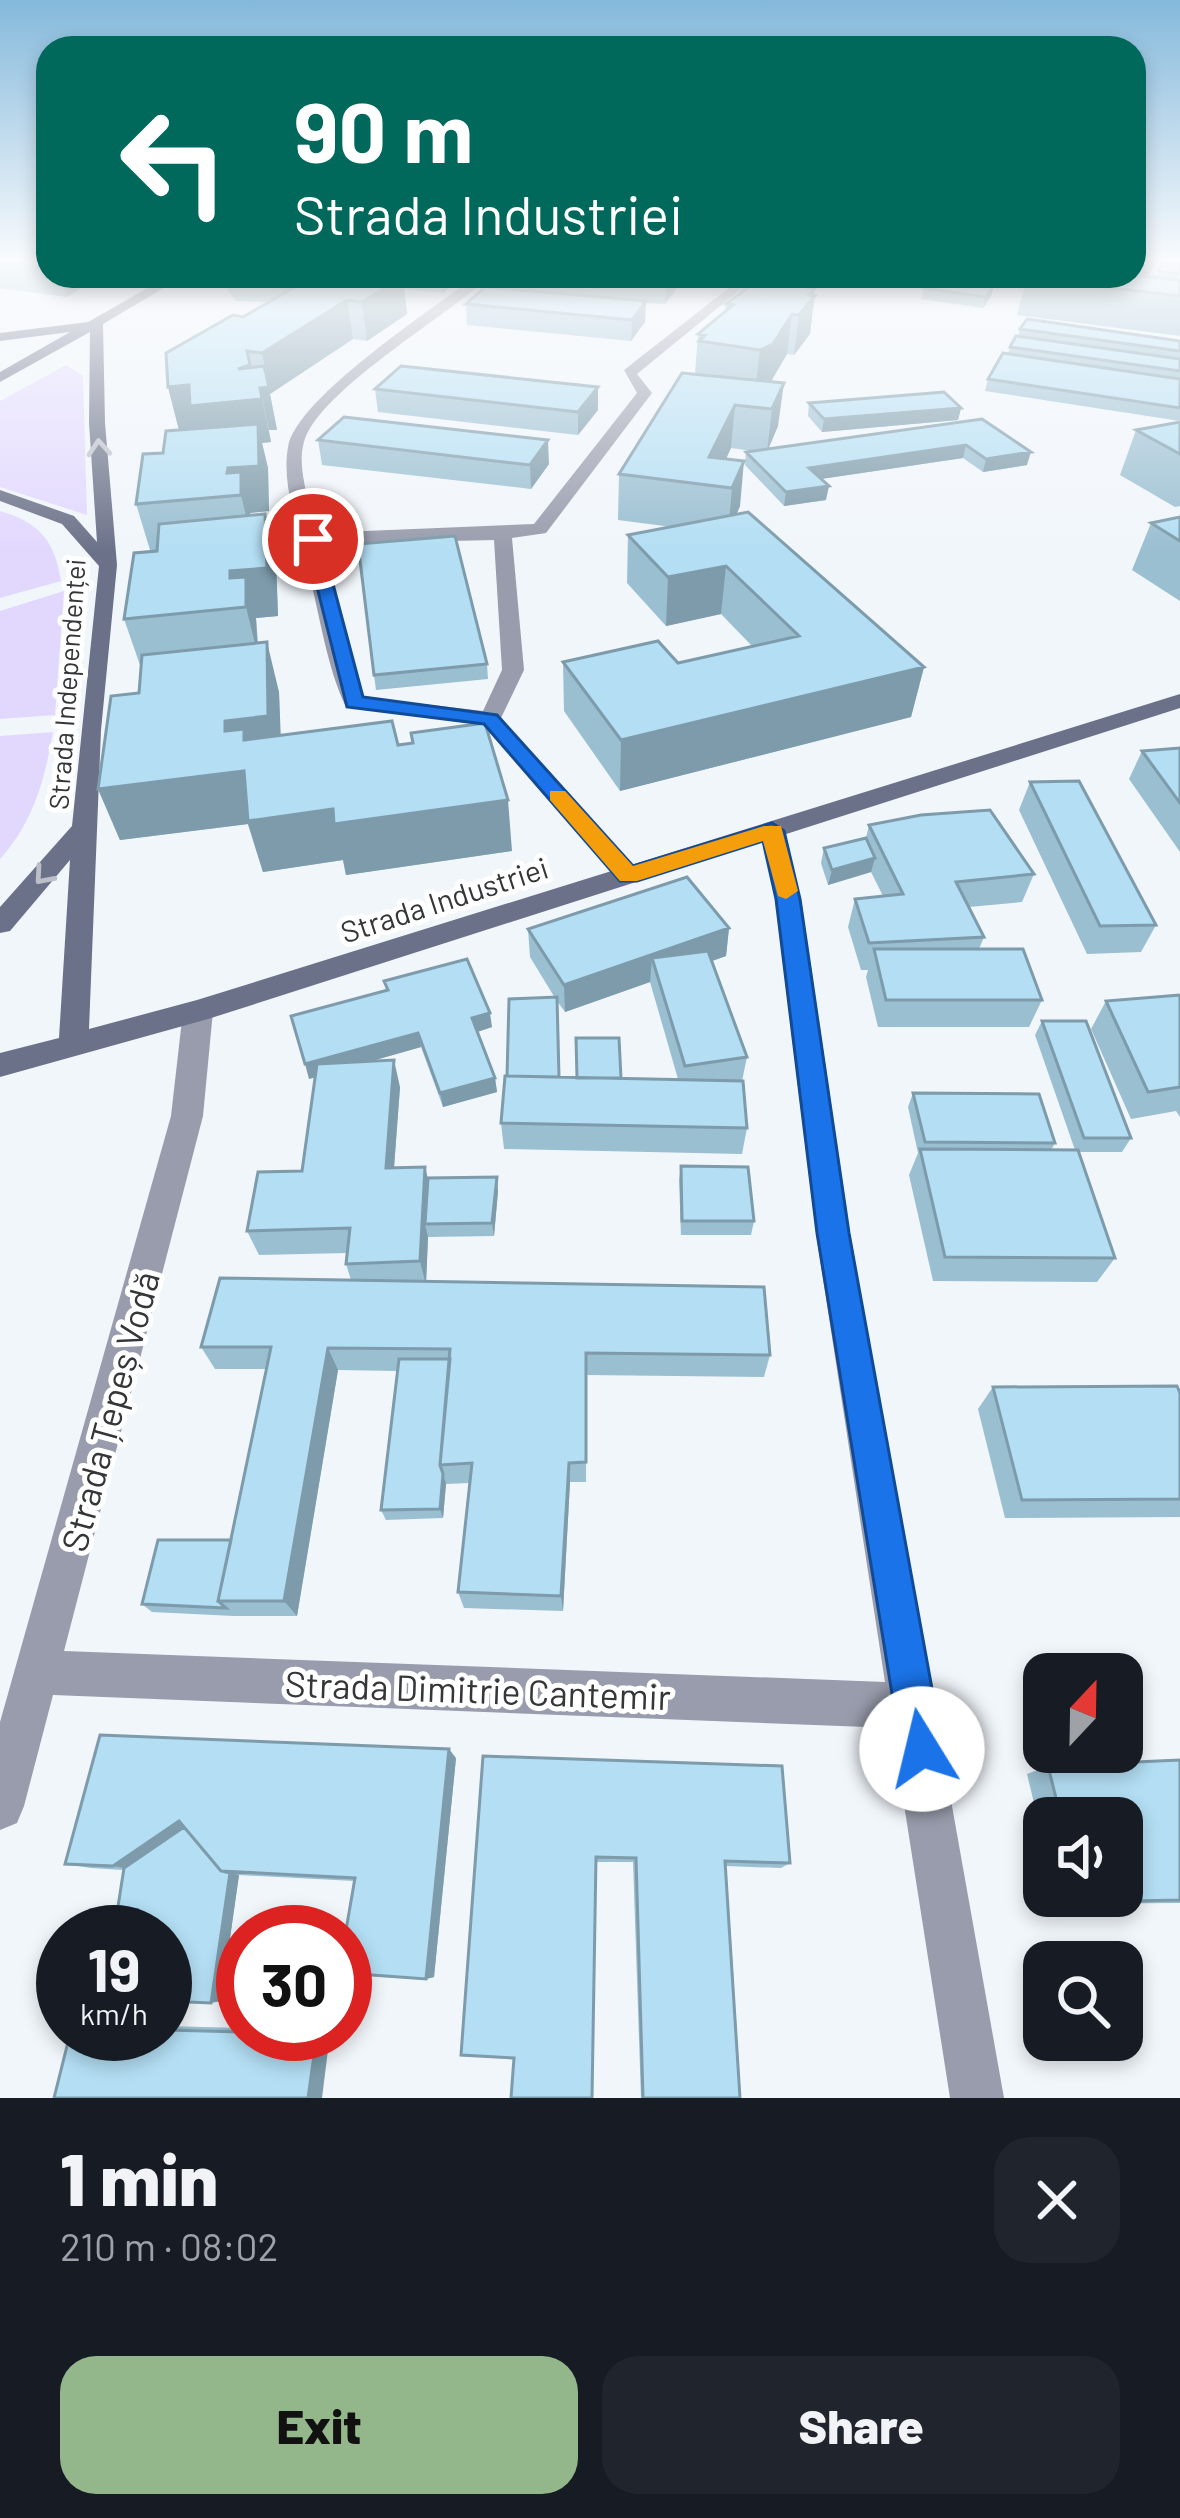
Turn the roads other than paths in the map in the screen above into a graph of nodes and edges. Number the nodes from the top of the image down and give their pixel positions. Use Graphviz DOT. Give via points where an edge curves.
graph roads {
  1 [pos="40,356"];
  2 [pos="97,356"];
  3 [pos="388,356"];
  4 [pos="650,356"];
  5 [pos="0,378"];
  6 [pos="0,495"];
  7 [pos="503,534"];
  8 [pos="313,539"];
  9 [pos="108,565"];
  10 [pos="1180,701"];
  11 [pos="490,719"];
  12 [pos="86,827"];
  13 [pos="772,831"];
  14 [pos="628,875"];
  15 [pos="0,924"];
  16 [pos="198,1011"];
  17 [pos="73,1047"];
  18 [pos="0,1065"];
  19 [pos="40,1672"];
  20 [pos="915,1706"];
  21 [pos="0,1807"];
  22 [pos="977,2098"];
  1 -- 5 [label="street"];
  9 -- 2 [label="street, Strada Independenței, one-way"];
  3 -- 8 [label="street" via="307,424 291,464"];
  4 -- 7 [label="street" via="629,373 645,393 540,529"];
  6 -- 9 [label="street" via="68,520"];
  7 -- 8 [label="street"];
  7 -- 11 [label="street" via="513,670"];
  8 -- 11 [label="street" via="354,702"];
  9 -- 12 [label="street, Strada Independenței"];
  10 -- 13 [label="street, Strada Industriei"];
  11 -- 14 [label="street"];
  12 -- 15 [label="street, one-way"];
  12 -- 17 [label="street, Strada Independenței"];
  13 -- 14 [label="street, Strada Industriei"];
  13 -- 20 [label="street"];
  14 -- 16 [label="street, Strada Industriei"];
  16 -- 17 [label="street, Strada Industriei"];
  16 -- 19 [label="street, Strada Țepeș Vodă" via="187,1116"];
  17 -- 18 [label="street, Strada Industriei"];
  19 -- 20 [label="street, Strada Dimitrie Cantemir"];
  19 -- 21 [label="street, Strada Țepeș Vodă"];
  20 -- 22 [label="street"];
}
